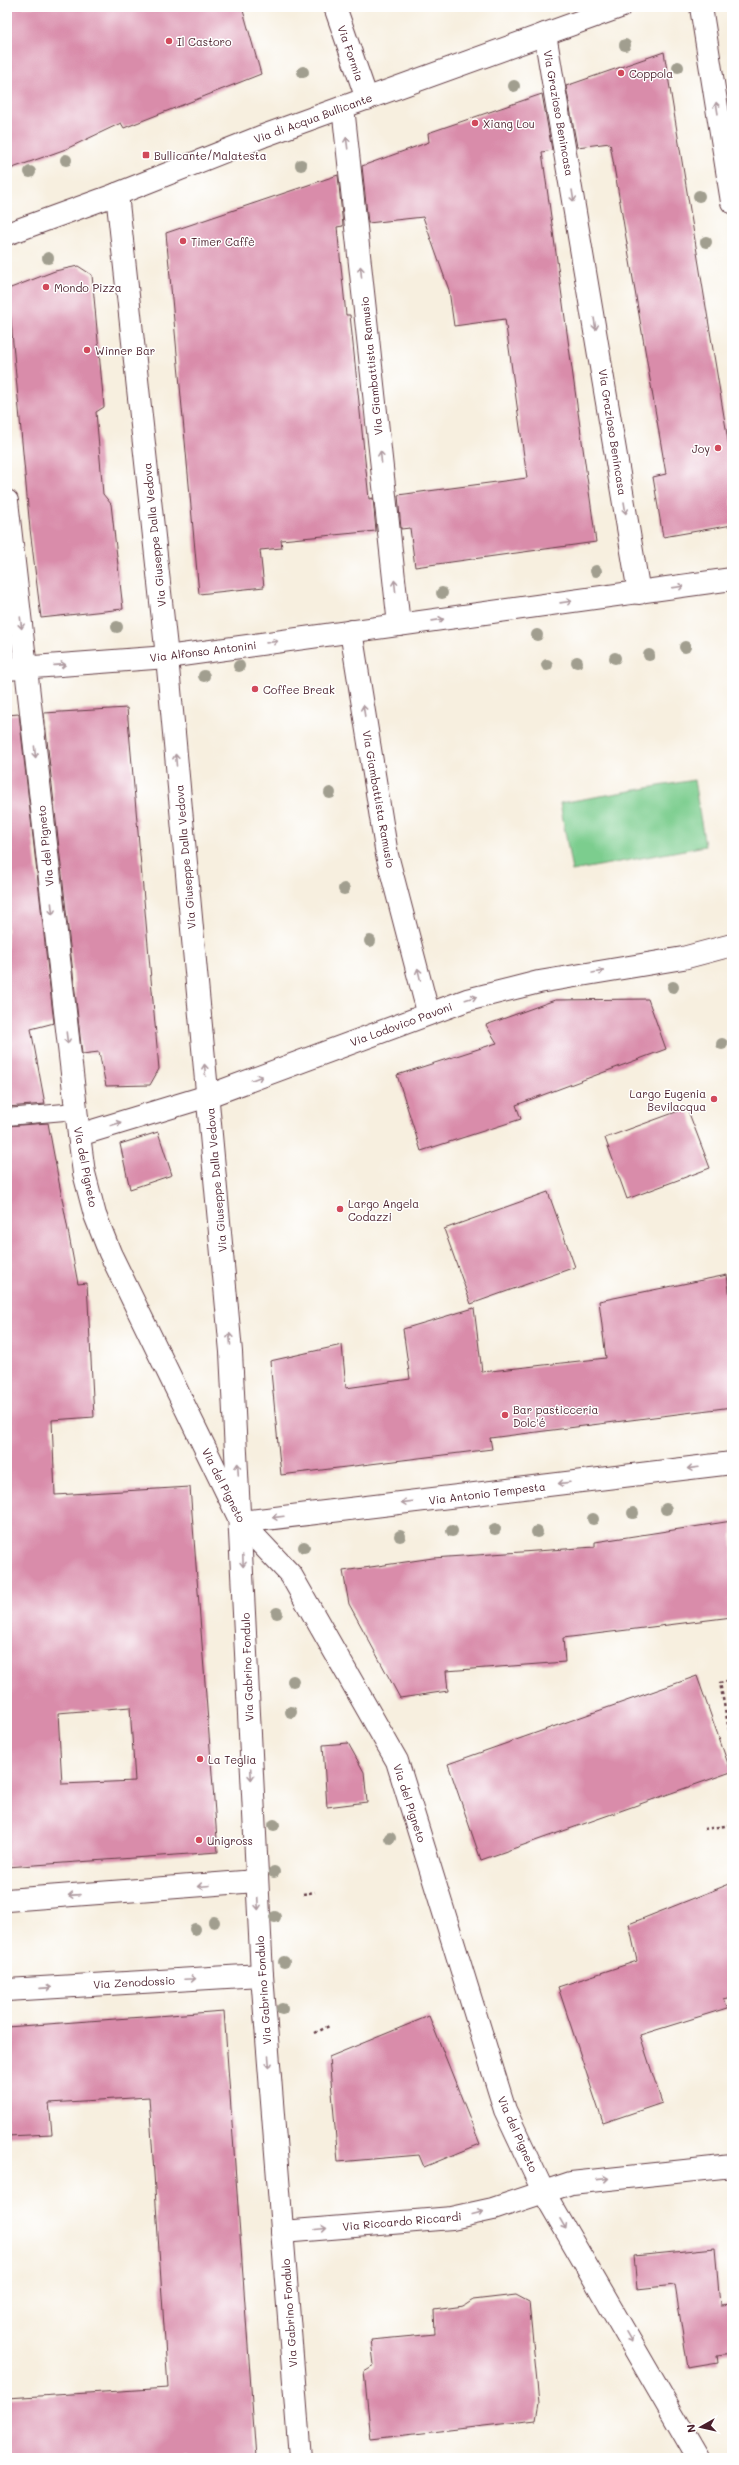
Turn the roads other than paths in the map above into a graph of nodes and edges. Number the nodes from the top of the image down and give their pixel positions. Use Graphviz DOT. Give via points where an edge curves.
graph roads {
  1 [pos="335,7"];
  2 [pos="620,7"];
  3 [pos="701,7"];
  4 [pos="545,34"];
  5 [pos="368,99"];
  6 [pos="343,106"];
  7 [pos="117,194"];
  8 [pos="732,202"];
  9 [pos="7,234"];
  10 [pos="7,501"];
  11 [pos="732,579"];
  12 [pos="639,592"];
  13 [pos="399,625"];
  14 [pos="351,630"];
  15 [pos="167,658"];
  16 [pos="16,668"];
  17 [pos="732,945"];
  18 [pos="428,1012"];
  19 [pos="208,1096"];
  20 [pos="76,1111"];
  21 [pos="7,1117"];
  22 [pos="79,1135"];
  23 [pos="732,1463"];
  24 [pos="241,1522"];
  25 [pos="256,1882"];
  26 [pos="7,1900"];
  27 [pos="262,1975"];
  28 [pos="7,1990"];
  29 [pos="732,2166"];
  30 [pos="543,2191"];
  31 [pos="282,2232"];
  32 [pos="300,2458"];
  33 [pos="698,2458"];
  1 -- 5 [label="street, Via Formia"];
  2 -- 4 [label="street, Via di Acqua Bullicante"];
  8 -- 3 [label="street, one-way"];
  4 -- 5 [label="street, Via di Acqua Bullicante"];
  4 -- 12 [label="street, Via Grazioso Benincasa, one-way"];
  5 -- 6 [label="street, Via di Acqua Bullicante"];
  6 -- 7 [label="street, Via di Acqua Bullicante"];
  13 -- 6 [label="street, Via Giambattista Ramusio, one-way"];
  7 -- 9 [label="street, Via di Acqua Bullicante"];
  7 -- 15 [label="street, Via Giuseppe Dalla Vedova"];
  10 -- 16 [label="street, Via del Pigneto, one-way"];
  12 -- 11 [label="street, one-way"];
  13 -- 12 [label="street, one-way"];
  13 -- 14 [label="street, Via Alfonso Antonini"];
  15 -- 14 [label="street, Via Alfonso Antonini, one-way"];
  18 -- 14 [label="street, Via Giambattista Ramusio, one-way" via="387,854"];
  16 -- 15 [label="street, Via Alfonso Antonini, one-way"];
  19 -- 15 [label="street, Via Giuseppe Dalla Vedova, one-way"];
  16 -- 20 [label="street, Via del Pigneto, one-way"];
  18 -- 17 [label="street, Via Lodovico Pavoni, one-way" via="500,990 683,958"];
  19 -- 18 [label="street, Via Lodovico Pavoni, one-way"];
  22 -- 19 [label="street, Via Lodovico Pavoni, one-way"];
  24 -- 19 [label="street, Via Giuseppe Dalla Vedova, one-way" via="231,1352"];
  20 -- 21 [label="lane"];
  20 -- 22 [label="street, Via del Pigneto"];
  22 -- 24 [label="street, Via del Pigneto" via="89,1193 107,1246"];
  23 -- 24 [label="street, Via Antonio Tempesta, one-way"];
  24 -- 25 [label="street, Via Gabrino Fondulo, one-way"];
  24 -- 30 [label="street, Via del Pigneto" via="291,1575 398,1762 506,2110"];
  25 -- 26 [label="street, one-way"];
  25 -- 27 [label="street, Via Gabrino Fondulo, one-way"];
  28 -- 27 [label="street, Via Zenodossio, one-way"];
  27 -- 31 [label="street, Via Gabrino Fondulo, one-way"];
  30 -- 29 [label="street, Via Riccardo Riccardi, one-way" via="571,2183"];
  31 -- 30 [label="street, Via Riccardo Riccardi, one-way" via="452,2218 494,2209"];
  30 -- 33 [label="street, Via del Pigneto, one-way"];
  31 -- 32 [label="street, Via Gabrino Fondulo"];
}
